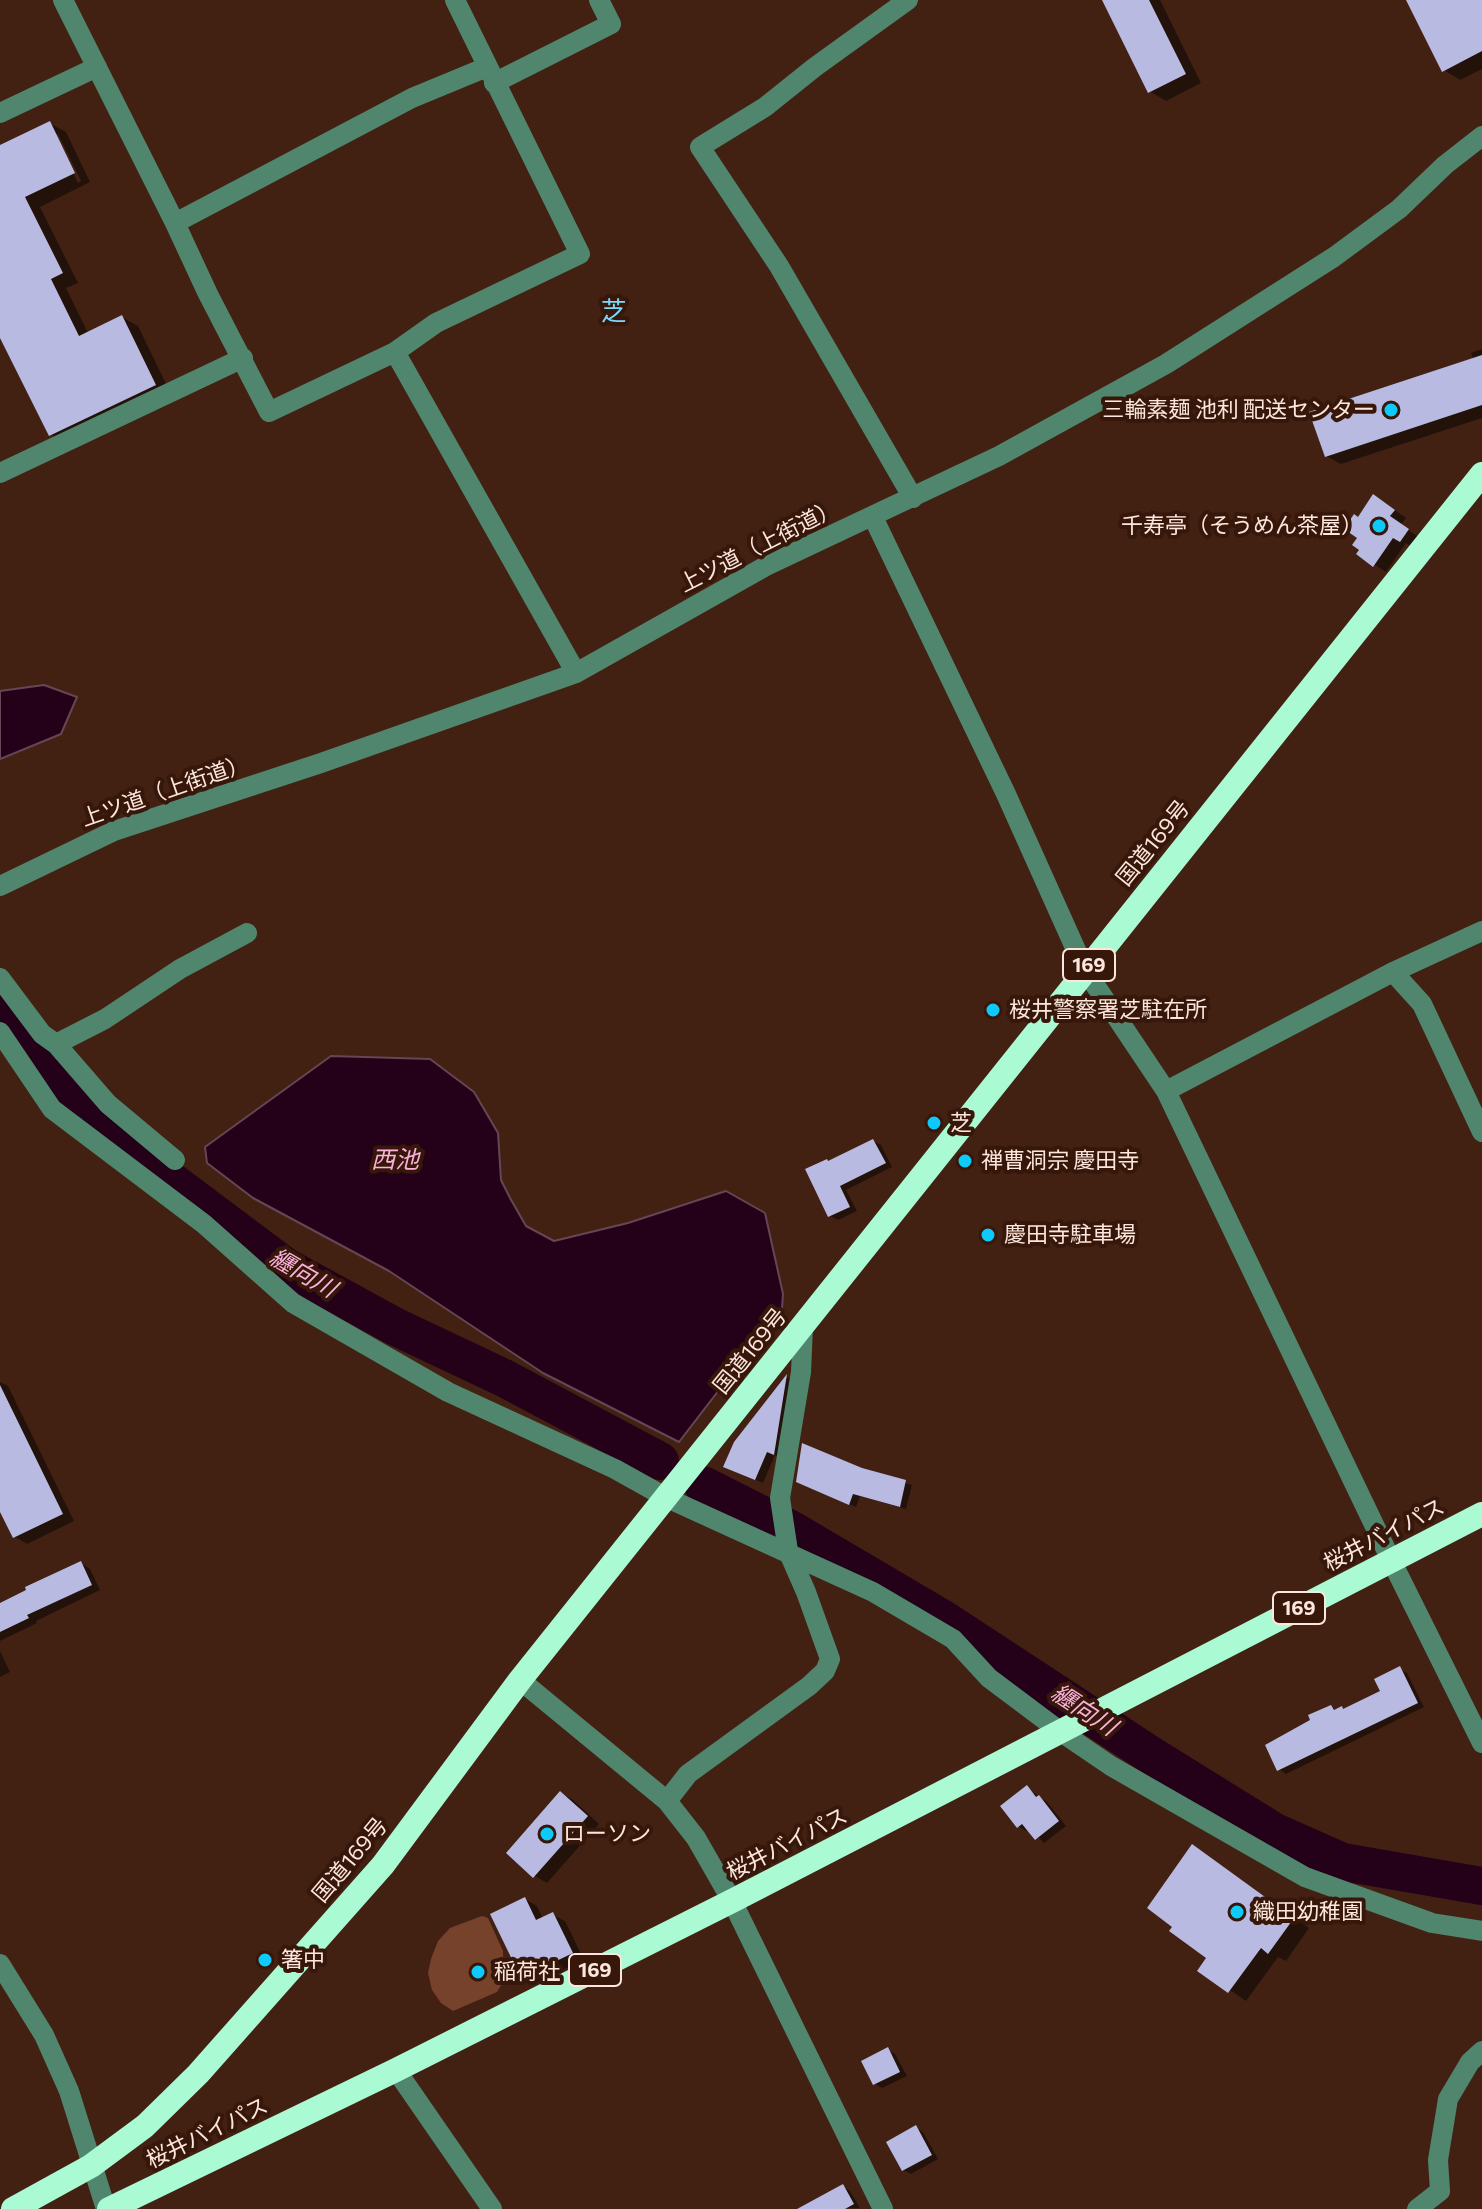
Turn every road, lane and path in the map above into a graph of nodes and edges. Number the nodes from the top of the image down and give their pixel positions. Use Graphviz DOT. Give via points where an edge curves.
graph roads {
  1 [pos="63,0"];
  2 [pos="455,0"];
  3 [pos="599,0"];
  4 [pos="908,0"];
  5 [pos="97,67"];
  6 [pos="490,75"];
  7 [pos="0,113"];
  8 [pos="1482,136"];
  9 [pos="175,223"];
  10 [pos="395,352"];
  11 [pos="243,358"];
  12 [pos="0,473"];
  13 [pos="1482,474"];
  14 [pos="913,498"];
  15 [pos="873,517"];
  16 [pos="576,673"];
  17 [pos="0,886"];
  18 [pos="1482,931"];
  19 [pos="247,933"];
  20 [pos="1085,970"];
  21 [pos="1393,972"];
  22 [pos="0,978"];
  23 [pos="0,1032"];
  24 [pos="56,1044"];
  25 [pos="1166,1091"];
  26 [pos="1482,1132"];
  27 [pos="175,1160"];
  28 [pos="803,1327"];
  29 [pos="667,1498"];
  30 [pos="1482,1514"];
  31 [pos="788,1549"];
  32 [pos="1391,1560"];
  33 [pos="520,1680"];
  34 [pos="1069,1728"];
  35 [pos="1482,1743"];
  36 [pos="667,1801"];
  37 [pos="732,1901"];
  38 [pos="1482,1931"];
  39 [pos="0,1964"];
  40 [pos="1482,2051"];
  41 [pos="396,2070"];
  42 [pos="91,2166"];
  43 [pos="13,2209"];
  44 [pos="108,2209"];
  45 [pos="492,2209"];
  46 [pos="883,2209"];
  47 [pos="1417,2209"];
  1 -- 5 [label="street"];
  2 -- 6 [label="street"];
  3 -- 6 [label="street" via="611,24"];
  4 -- 14 [label="street" via="765,107 700,147 779,266"];
  5 -- 7 [label="street"];
  5 -- 9 [label="street"];
  6 -- 9 [label="street" via="412,98"];
  6 -- 10 [label="street" via="580,254 436,323"];
  8 -- 14 [label="street, 上ツ道（上街道）" via="1334,257 1166,364"];
  9 -- 11 [label="street"];
  10 -- 11 [label="street" via="269,412"];
  10 -- 16 [label="street"];
  11 -- 12 [label="street"];
  13 -- 20 [label="highway, 国道169号 / 169"];
  14 -- 15 [label="street, 上ツ道（上街道）"];
  15 -- 16 [label="street, 上ツ道（上街道）" via="766,566"];
  15 -- 20 [label="street"];
  16 -- 17 [label="street, 上ツ道（上街道）" via="114,831"];
  18 -- 21 [label="street"];
  19 -- 24 [label="street"];
  20 -- 25 [label="street"];
  20 -- 28 [label="highway, 国道169号 / 169"];
  21 -- 25 [label="street"];
  21 -- 26 [label="street" via="1422,1004"];
  22 -- 24 [label="street" via="42,1034"];
  23 -- 29 [label="street" via="52,1109 204,1224 293,1303 448,1392"];
  24 -- 27 [label="street" via="108,1104"];
  25 -- 32 [label="street"];
  28 -- 29 [label="highway, 国道169号 / 169"];
  28 -- 31 [label="street" via="801,1372 780,1498"];
  29 -- 31 [label="street"];
  29 -- 33 [label="highway, 国道169号 / 169"];
  30 -- 32 [label="highway, 桜井バイパス / 169"];
  31 -- 34 [label="street" via="953,1639 989,1678"];
  31 -- 36 [label="street" via="830,1659 825,1671 688,1774"];
  32 -- 34 [label="highway, 桜井バイパス / 169"];
  32 -- 35 [label="street"];
  33 -- 36 [label="street"];
  33 -- 42 [label="highway, 国道169号 / 169" via="373,1876 198,2074 145,2126"];
  34 -- 37 [label="highway, 桜井バイパス / 169"];
  34 -- 38 [label="street" via="1111,1766 1305,1877 1432,1923"];
  36 -- 37 [label="street" via="696,1838"];
  37 -- 41 [label="highway, 桜井バイパス / 169"];
  37 -- 46 [label="street"];
  39 -- 42 [label="street" via="44,2035 69,2091"];
  40 -- 47 [label="street" via="1448,2099 1438,2160 1440,2191"];
  41 -- 44 [label="highway, 桜井バイパス / 169"];
  41 -- 45 [label="street"];
  42 -- 43 [label="highway, 国道169号 / 169"];
  42 -- 44 [label="street"];
}
